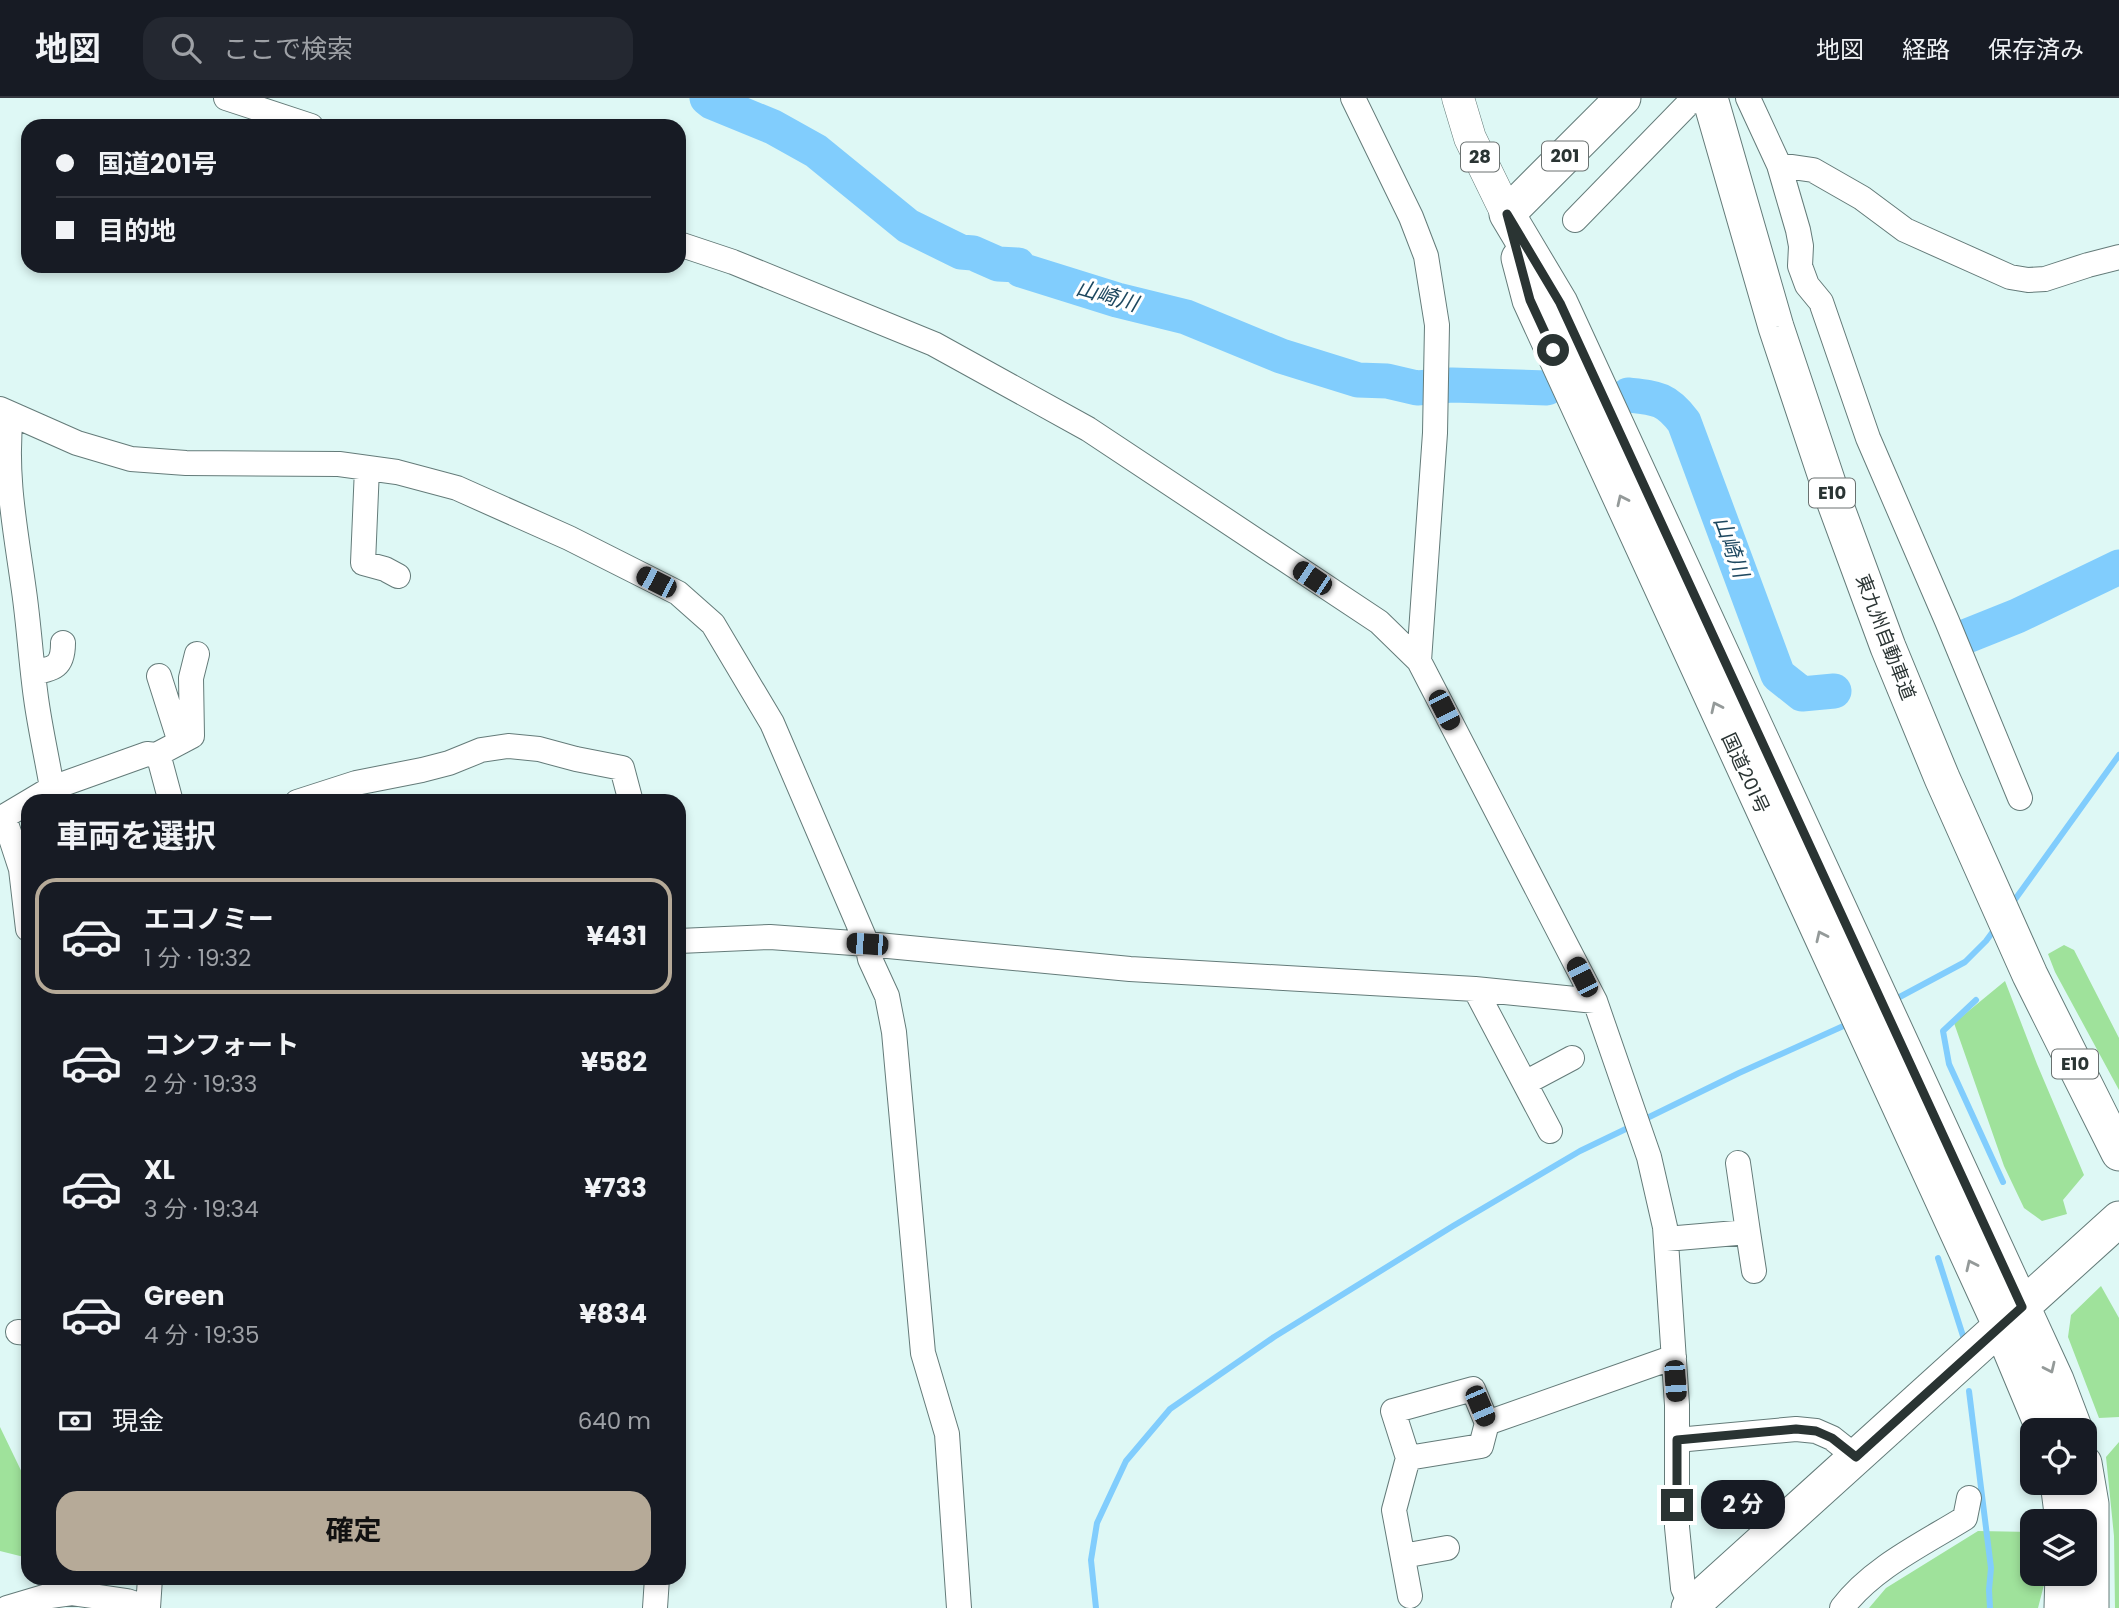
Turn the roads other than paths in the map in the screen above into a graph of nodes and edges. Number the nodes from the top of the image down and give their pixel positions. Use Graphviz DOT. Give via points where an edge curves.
graph roads {
  1 [pos="226,98"];
  2 [pos="1353,98"];
  3 [pos="1458,98"];
  4 [pos="1623,98"];
  5 [pos="1748,98"];
  6 [pos="1709,105"];
  7 [pos="290,119"];
  8 [pos="1779,165"];
  9 [pos="1507,214"];
  10 [pos="1575,220"];
  11 [pos="686,246"];
  12 [pos="2119,257"];
  13 [pos="6,412"];
  14 [pos="367,468"];
  15 [pos="398,576"];
  16 [pos="63,643"];
  17 [pos="197,654"];
  18 [pos="1419,662"];
  19 [pos="33,672"];
  20 [pos="159,676"];
  21 [pos="180,742"];
  22 [pos="156,754"];
  23 [pos="52,788"];
  24 [pos="40,794"];
  25 [pos="169,794"];
  26 [pos="320,794"];
  27 [pos="629,794"];
  28 [pos="2020,798"];
  29 [pos="21,805"];
  30 [pos="2,818"];
  31 [pos="21,861"];
  32 [pos="686,941"];
  33 [pos="867,944"];
  34 [pos="2035,973"];
  35 [pos="1475,989"];
  36 [pos="1595,1001"];
  37 [pos="1572,1058"];
  38 [pos="1525,1083"];
  39 [pos="2119,1117"];
  40 [pos="1550,1131"];
  41 [pos="2119,1153"];
  42 [pos="1738,1163"];
  43 [pos="2119,1219"];
  44 [pos="1748,1232"];
  45 [pos="1666,1239"];
  46 [pos="1754,1271"];
  47 [pos="2011,1317"];
  48 [pos="1674,1357"];
  49 [pos="2040,1418"];
  50 [pos="2070,1418"];
  51 [pos="1487,1423"];
  52 [pos="1677,1440"];
  53 [pos="1856,1457"];
  54 [pos="1408,1458"];
  55 [pos="2089,1495"];
  56 [pos="1969,1498"];
  57 [pos="1447,1548"];
  58 [pos="1403,1556"];
  59 [pos="150,1585"];
  60 [pos="657,1585"];
  61 [pos="2063,1586"];
  62 [pos="1410,1596"];
  63 [pos="1691,1607"];
  64 [pos="7,1608"];
  65 [pos="148,1608"];
  66 [pos="655,1608"];
  67 [pos="960,1608"];
  68 [pos="1842,1608"];
  69 [pos="2062,1608"];
  70 [pos="2091,1608"];
  1 -- 7 [label="street"];
  2 -- 18 [label="street" via="1426,256 1437,324"];
  3 -- 9 [label="main road, 28" via="1471,138"];
  4 -- 9 [label="highway, 201"];
  5 -- 8 [label="street"];
  6 -- 10 [label="street" via="1689,103"];
  6 -- 34 [label="highway, 東九州自動車道 / E10" via="1776,327 1888,647 1942,778"];
  8 -- 12 [label="street" via="1813,170 1905,230 2010,277 2045,279"];
  8 -- 28 [label="street" via="1798,230 1800,266 1807,285 1821,302 1868,438"];
  9 -- 47 [label="highway, 国道201号" via="1560,303 1878,1029"];
  11 -- 18 [label="street" via="934,344 1088,429 1379,622"];
  13 -- 14 [label="street" via="77,443 131,459"];
  13 -- 19 [label="street" via="14,529"];
  14 -- 15 [label="street" via="363,562"];
  14 -- 33 [label="street" via="457,488 569,538 678,593 713,624 772,723"];
  16 -- 19 [label="street" via="57,665"];
  17 -- 21 [label="street" via="191,678 192,736"];
  18 -- 36 [label="street"];
  19 -- 23 [label="street"];
  20 -- 21 [label="street"];
  21 -- 22 [label="street"];
  22 -- 23 [label="street"];
  22 -- 25 [label="street"];
  23 -- 24 [label="street"];
  26 -- 27 [label="street" via="509,746 622,768"];
  29 -- 30 [label="street"];
  30 -- 31 [label="street"];
  32 -- 33 [label="street" via="770,937"];
  33 -- 35 [label="street" via="1130,969"];
  33 -- 67 [label="street" via="887,996 894,1032 923,1353 947,1434"];
  34 -- 39 [label="highway"];
  34 -- 41 [label="highway, E10"];
  35 -- 36 [label="street"];
  35 -- 38 [label="street"];
  36 -- 45 [label="street" via="1649,1157"];
  37 -- 38 [label="street"];
  38 -- 40 [label="street"];
  42 -- 44 [label="street"];
  43 -- 47 [label="highway"];
  44 -- 45 [label="street"];
  44 -- 46 [label="street"];
  45 -- 48 [label="street"];
  47 -- 49 [label="highway"];
  47 -- 50 [label="highway, one-way" via="2056,1380"];
  47 -- 53 [label="highway"];
  48 -- 51 [label="street"];
  48 -- 52 [label="street"];
  51 -- 54 [label="street" via="1481,1446"];
  51 -- 54 [label="street" via="1472,1389 1393,1411"];
  52 -- 53 [label="street" via="1796,1429 1832,1438"];
  52 -- 63 [label="street" via="1683,1588"];
  53 -- 63 [label="highway"];
  54 -- 58 [label="street" via="1394,1510"];
  55 -- 70 [label="highway"];
  56 -- 68 [label="street" via="1965,1518 1879,1572 1854,1591"];
  57 -- 58 [label="street"];
  58 -- 62 [label="street"];
  59 -- 65 [label="street"];
  60 -- 66 [label="street"];
  61 -- 69 [label="highway"];
  64 -- 65 [label="street" via="72,1593"];
}
